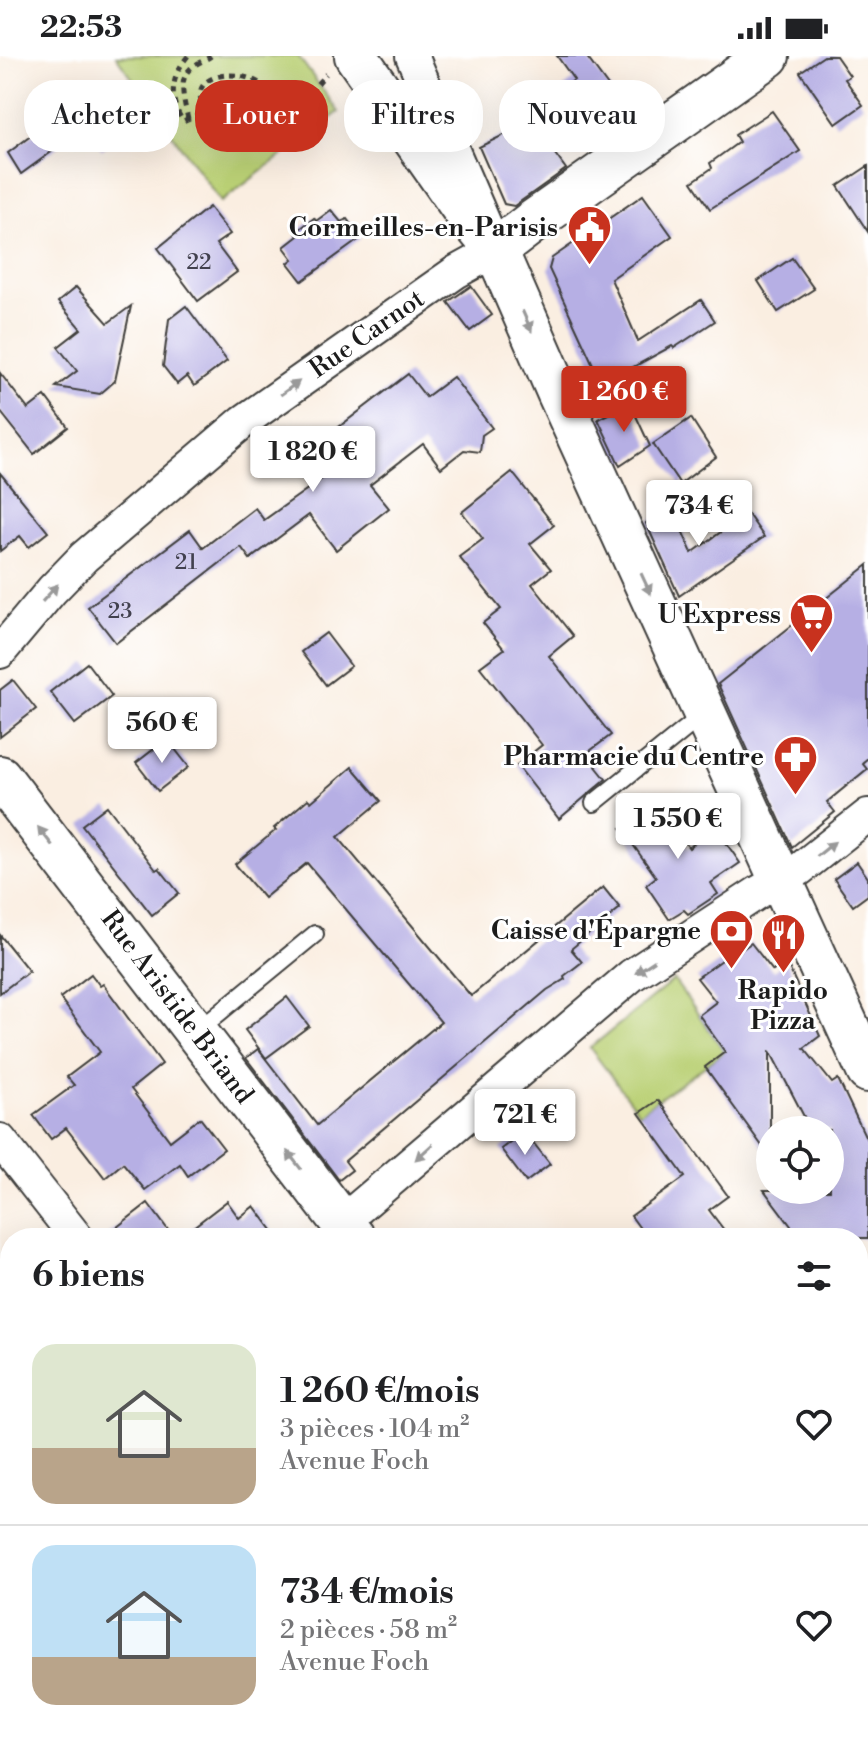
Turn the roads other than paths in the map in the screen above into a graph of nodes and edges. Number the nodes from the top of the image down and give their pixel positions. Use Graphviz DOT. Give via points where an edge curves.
graph roads {
  1 [pos="412,56"];
  2 [pos="768,56"];
  3 [pos="342,65"];
  4 [pos="496,250"];
  5 [pos="0,652"];
  6 [pos="706,713"];
  7 [pos="0,777"];
  8 [pos="594,803"];
  9 [pos="868,815"];
  10 [pos="781,879"];
  11 [pos="315,934"];
  12 [pos="196,1032"];
  13 [pos="868,1071"];
  14 [pos="0,1140"];
  15 [pos="69,1228"];
  16 [pos="346,1228"];
  17 [pos="350,1228"];
  1 -- 4 [label="street"];
  2 -- 4 [label="street, Rue Carnot"];
  3 -- 4 [label="street"];
  5 -- 4 [label="street, Rue Carnot, one-way" via="84,557 244,421 456,272"];
  4 -- 6 [label="street, one-way"];
  6 -- 8 [label="lane"];
  6 -- 10 [label="street"];
  12 -- 7 [label="street, Rue Aristide Briand, one-way"];
  10 -- 9 [label="street, one-way"];
  10 -- 13 [label="street"];
  10 -- 17 [label="street, one-way" via="632,975 385,1186"];
  11 -- 12 [label="lane"];
  16 -- 12 [label="street, Rue Aristide Briand, one-way"];
  14 -- 15 [label="street"];
}
